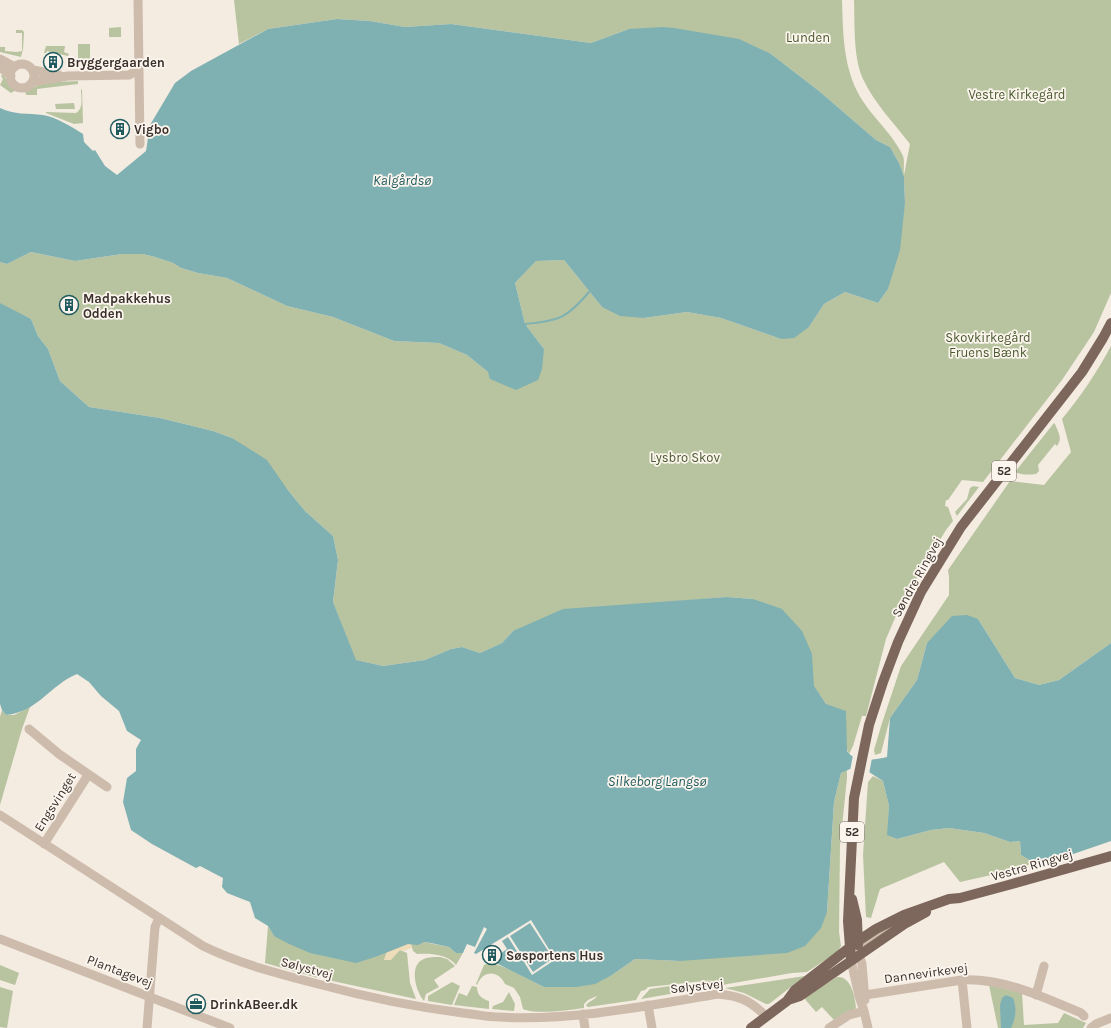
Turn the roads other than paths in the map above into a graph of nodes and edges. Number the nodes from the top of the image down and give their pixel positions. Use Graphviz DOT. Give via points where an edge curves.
graph roads {
  1 [pos="138,0"];
  2 [pos="0,59"];
  3 [pos="15,66"];
  4 [pos="139,66"];
  5 [pos="0,67"];
  6 [pos="32,70"];
  7 [pos="11,76"];
  8 [pos="68,76"];
  9 [pos="32,82"];
  10 [pos="140,144"];
  11 [pos="1111,323"];
  12 [pos="29,728"];
  13 [pos="88,775"];
  14 [pos="107,787"];
  15 [pos="0,815"];
  16 [pos="44,844"];
  17 [pos="1111,856"];
  18 [pos="960,898"];
  19 [pos="160,918"];
  20 [pos="0,939"];
  21 [pos="854,951"];
  22 [pos="1044,966"];
  23 [pos="962,980"];
  24 [pos="866,995"];
  25 [pos="1036,995"];
  26 [pos="150,997"];
  27 [pos="787,1001"];
  28 [pos="648,1005"];
  29 [pos="864,1011"];
  30 [pos="583,1014"];
  31 [pos="766,1016"];
  32 [pos="1084,1016"];
  33 [pos="1111,1018"];
  34 [pos="147,1028"];
  35 [pos="230,1028"];
  36 [pos="585,1028"];
  37 [pos="652,1028"];
  38 [pos="751,1028"];
  39 [pos="830,1028"];
  40 [pos="868,1028"];
  41 [pos="967,1028"];
  42 [pos="1091,1028"];
  1 -- 4 [label="street"];
  2 -- 3 [label="street"];
  3 -- 6 [label="street" via="24,64"];
  3 -- 7 [label="street"];
  4 -- 8 [label="street" via="129,75"];
  4 -- 10 [label="street"];
  5 -- 7 [label="street"];
  6 -- 8 [label="street"];
  6 -- 9 [label="street"];
  7 -- 9 [label="street" via="13,83 19,87"];
  8 -- 9 [label="street"];
  11 -- 21 [label="main road, Søndre Ringvej / 52" via="1082,372 961,527 925,586 891,658 869,725 854,798 850,888 857,920"];
  12 -- 13 [label="street, Engsvinget"];
  13 -- 14 [label="street, Engsvinget"];
  13 -- 16 [label="street, Engsvinget"];
  15 -- 16 [label="street, Sølystvej"];
  16 -- 19 [label="street, Sølystvej"];
  17 -- 18 [label="main road, Vestre Ringvej"];
  18 -- 21 [label="main road, Vestre Ringvej"];
  18 -- 21 [label="main road, Vestre Ringvej" via="949,899 912,912 876,929"];
  19 -- 26 [label="street" via="155,927"];
  19 -- 30 [label="street, Sølystvej" via="226,958 359,995 422,1008 498,1017 527,1018"];
  20 -- 26 [label="street, Plantagevej"];
  21 -- 24 [label="street" via="862,964"];
  21 -- 27 [label="main road" via="796,990"];
  21 -- 27 [label="main road" via="800,996"];
  21 -- 29 [label="street" via="858,996"];
  22 -- 25 [label="street"];
  23 -- 24 [label="street, Dannevirkevej"];
  23 -- 25 [label="street, Dannevirkevej" via="989,980"];
  23 -- 41 [label="street"];
  24 -- 29 [label="street"];
  25 -- 32 [label="street, Dannevirkevej"];
  26 -- 34 [label="street"];
  26 -- 35 [label="street, Plantagevej"];
  27 -- 31 [label="main road"];
  28 -- 30 [label="street, Sølystvej"];
  28 -- 31 [label="street, Sølystvej" via="718,994 731,995 753,1004"];
  28 -- 37 [label="street"];
  29 -- 39 [label="street" via="849,1015"];
  29 -- 40 [label="street"];
  30 -- 36 [label="street"];
  31 -- 38 [label="main road"];
  33 -- 42 [label="street"];
}
